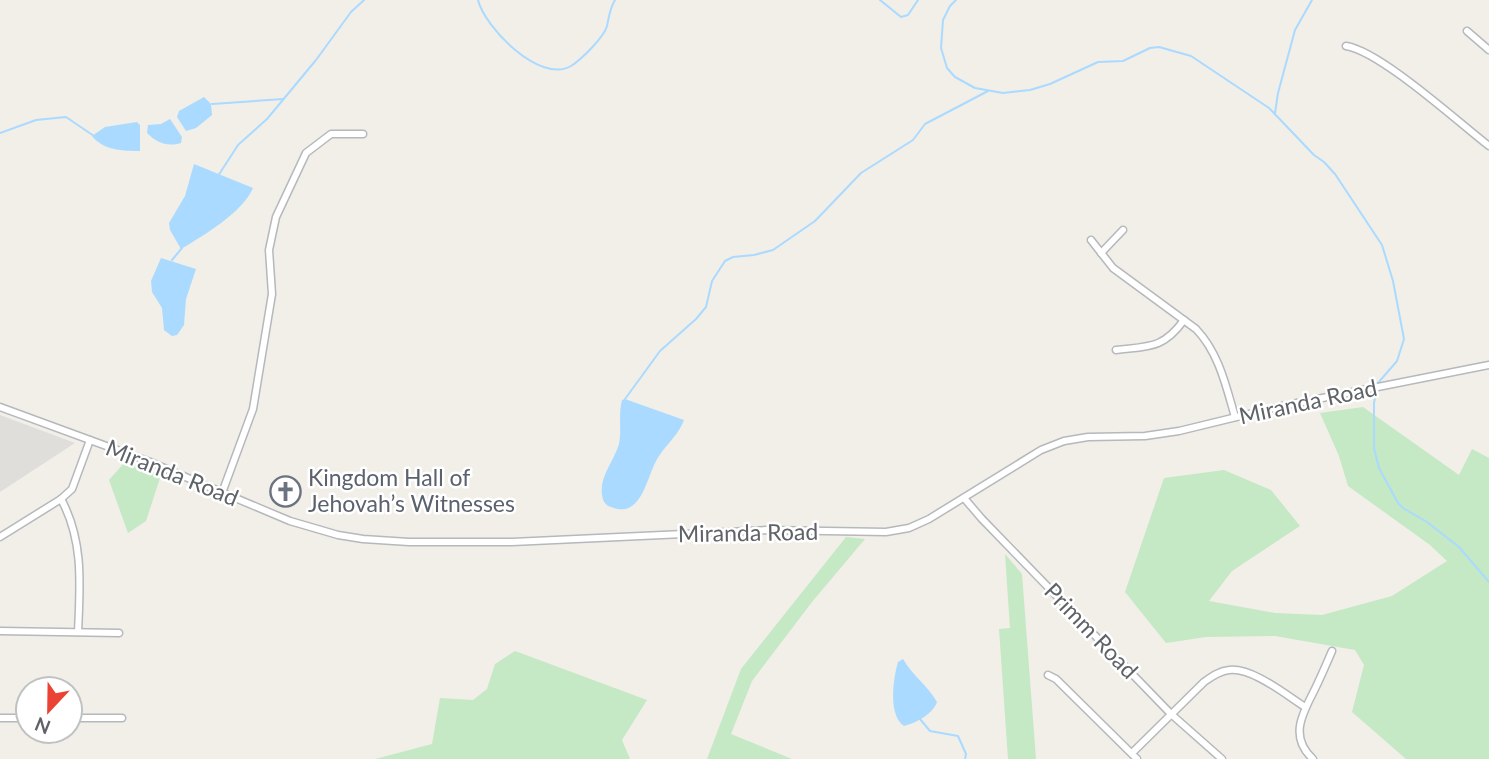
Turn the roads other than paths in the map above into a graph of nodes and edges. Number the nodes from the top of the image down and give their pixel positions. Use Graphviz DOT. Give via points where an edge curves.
graph roads {
  1 [pos="1467,32"];
  2 [pos="1346,46"];
  3 [pos="1489,50"];
  4 [pos="363,134"];
  5 [pos="1489,146"];
  6 [pos="1122,230"];
  7 [pos="1091,240"];
  8 [pos="1101,253"];
  9 [pos="1184,320"];
  10 [pos="1116,350"];
  11 [pos="1489,365"];
  12 [pos="0,407"];
  13 [pos="1236,417"];
  14 [pos="90,440"];
  15 [pos="222,493"];
  16 [pos="964,498"];
  17 [pos="61,499"];
  18 [pos="0,537"];
  19 [pos="0,631"];
  20 [pos="78,632"];
  21 [pos="119,633"];
  22 [pos="1332,651"];
  23 [pos="1048,676"];
  24 [pos="1305,707"];
  25 [pos="1171,714"];
  26 [pos="84,718"];
  27 [pos="122,718"];
  28 [pos="1135,756"];
  29 [pos="1222,759"];
  30 [pos="1313,759"];
  1 -- 3 [label="street"];
  2 -- 5 [label="street" via="1364,51 1399,75"];
  4 -- 15 [label="street" via="331,134 306,153 276,217 269,250 272,294 253,410"];
  6 -- 8 [label="street"];
  7 -- 8 [label="street"];
  8 -- 9 [label="street" via="1120,274"];
  9 -- 10 [label="street" via="1158,344"];
  9 -- 13 [label="street" via="1208,341"];
  11 -- 13 [label="street, Miranda Road"];
  12 -- 14 [label="street, Miranda Road"];
  13 -- 16 [label="street, Miranda Road" via="1157,435 1064,440"];
  14 -- 15 [label="street, Miranda Road"];
  14 -- 17 [label="street" via="78,477"];
  15 -- 16 [label="street, Miranda Road" via="338,535 438,542 767,530 886,532 919,524"];
  16 -- 25 [label="street, Primm Road"];
  17 -- 18 [label="street"];
  17 -- 20 [label="street" via="80,568"];
  19 -- 20 [label="street"];
  20 -- 21 [label="street"];
  22 -- 24 [label="street"];
  23 -- 28 [label="street"];
  24 -- 25 [label="street" via="1252,674 1228,670 1214,674"];
  24 -- 30 [label="street" via="1299,733"];
  25 -- 28 [label="street"];
  25 -- 29 [label="street, Primm Road"];
  26 -- 27 [label="street"];
}
